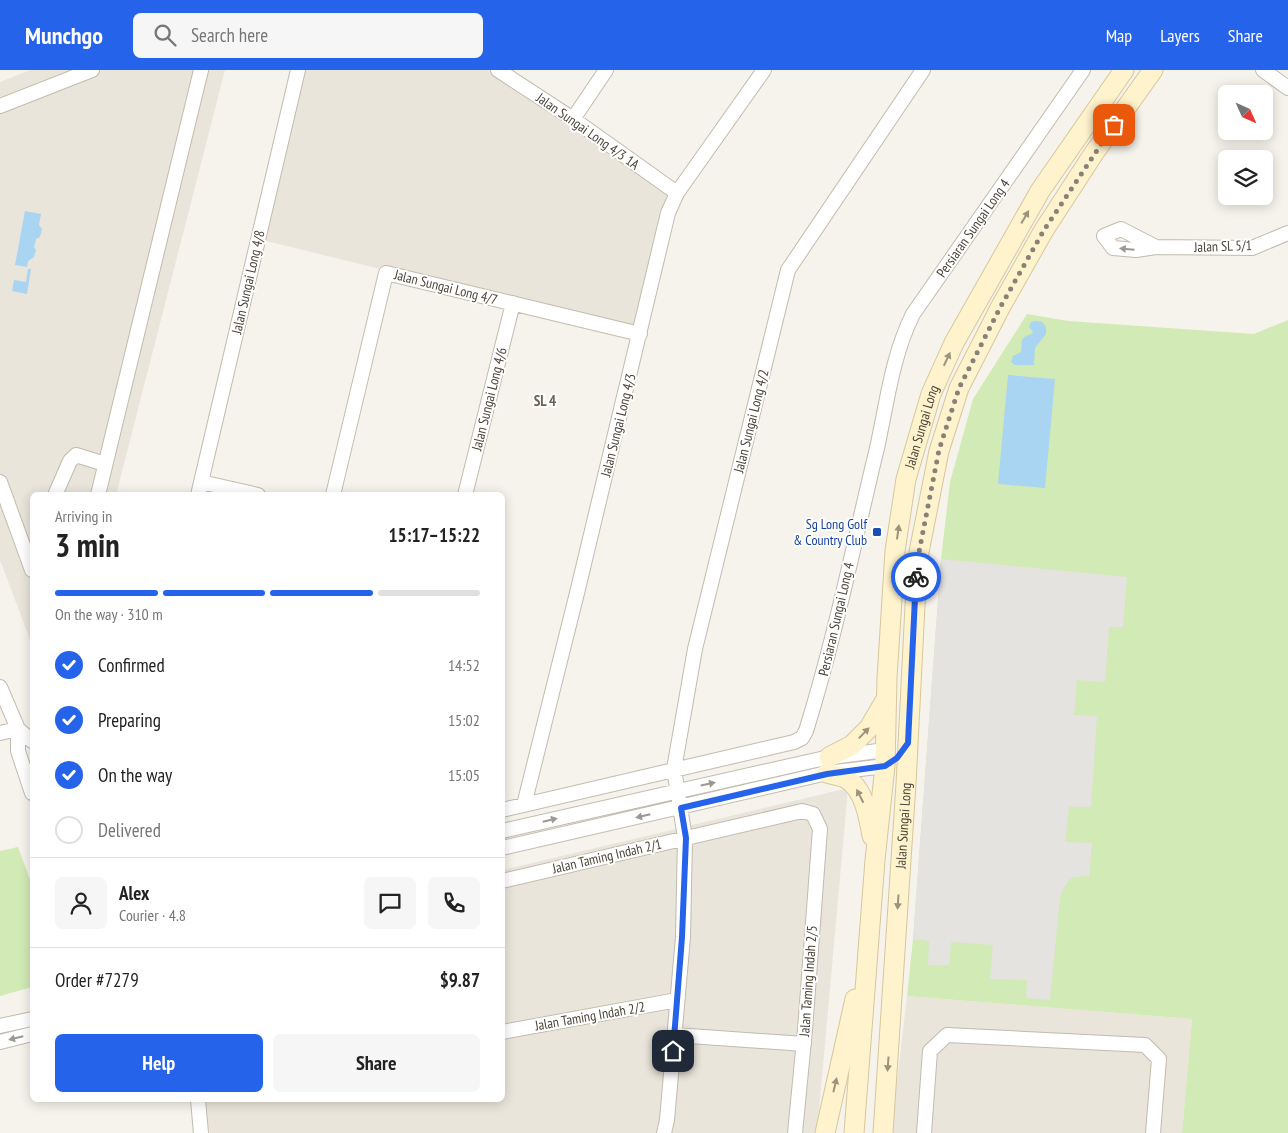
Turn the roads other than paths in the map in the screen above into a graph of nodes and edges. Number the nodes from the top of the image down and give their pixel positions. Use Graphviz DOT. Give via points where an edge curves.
graph roads {
  1 [pos="92,70"];
  2 [pos="201,70"];
  3 [pos="298,70"];
  4 [pos="498,70"];
  5 [pos="606,70"];
  6 [pos="764,70"];
  7 [pos="1083,70"];
  8 [pos="1124,70"];
  9 [pos="1153,70"];
  10 [pos="1263,70"];
  11 [pos="920,71"];
  12 [pos="1288,88"];
  13 [pos="0,106"];
  14 [pos="573,119"];
  15 [pos="677,193"];
  16 [pos="1288,233"];
  17 [pos="1156,247"];
  18 [pos="513,303"];
  19 [pos="640,334"];
  20 [pos="105,464"];
  21 [pos="0,482"];
  22 [pos="199,489"];
  23 [pos="56,492"];
  24 [pos="99,492"];
  25 [pos="228,492"];
  26 [pos="334,492"];
  27 [pos="466,492"];
  28 [pos="30,551"];
  29 [pos="892,615"];
  30 [pos="909,640"];
  31 [pos="889,659"];
  32 [pos="0,687"];
  33 [pos="887,698"];
  34 [pos="18,729"];
  35 [pos="0,733"];
  36 [pos="30,739"];
  37 [pos="894,754"];
  38 [pos="828,765"];
  39 [pos="674,769"];
  40 [pos="30,787"];
  41 [pos="678,790"];
  42 [pos="524,804"];
  43 [pos="681,808"];
  44 [pos="505,809"];
  45 [pos="820,829"];
  46 [pos="505,830"];
  47 [pos="686,838"];
  48 [pos="505,847"];
  49 [pos="875,860"];
  50 [pos="505,880"];
  51 [pos="870,932"];
  52 [pos="677,1000"];
  53 [pos="30,1019"];
  54 [pos="0,1026"];
  55 [pos="505,1031"];
  56 [pos="30,1034"];
  57 [pos="675,1034"];
  58 [pos="0,1042"];
  59 [pos="804,1044"];
  60 [pos="198,1102"];
  61 [pos="201,1133"];
  62 [pos="664,1133"];
  63 [pos="795,1133"];
  64 [pos="825,1133"];
  65 [pos="854,1133"];
  66 [pos="883,1133"];
  67 [pos="924,1133"];
  68 [pos="1153,1133"];
  1 -- 13 [label="street"];
  2 -- 20 [label="street"];
  3 -- 22 [label="street, Jalan Sungai Long 4/8"];
  4 -- 14 [label="street, Jalan Sungai Long 4/3 1A"];
  5 -- 14 [label="street"];
  6 -- 15 [label="street, Jalan Sungai Long 4/3"];
  7 -- 39 [label="street, Persiaran Sungai Long 4" via="913,314 904,332 822,680 802,738"];
  29 -- 8 [label="street, Jalan Sungai Long, one-way" via="895,551 906,479 931,394 954,343 1040,191"];
  9 -- 30 [label="street, Jalan Sungai Long" via="1044,230 959,388 939,450 919,552"];
  10 -- 12 [label="street"];
  11 -- 39 [label="street, Jalan Sungai Long 4/2" via="788,270 695,649"];
  14 -- 15 [label="street, Jalan Sungai Long 4/3 1A"];
  15 -- 19 [label="street, Jalan Sungai Long 4/3" via="668,214"];
  16 -- 17 [label="street, Jalan SL 5/1" via="1252,248"];
  18 -- 19 [label="street, Jalan Sungai Long 4/7"];
  18 -- 26 [label="street, Jalan Sungai Long 4/7" via="386,272"];
  18 -- 27 [label="street, Jalan Sungai Long 4/6"];
  19 -- 42 [label="street, Jalan Sungai Long 4/3"];
  20 -- 23 [label="street" via="76,456 70,461"];
  20 -- 24 [label="street"];
  21 -- 28 [label="street"];
  22 -- 25 [label="street"];
  29 -- 30 [label="street"];
  29 -- 31 [label="street, Jalan Sungai Long"];
  30 -- 31 [label="street" via="894,648"];
  30 -- 37 [label="street, Jalan Sungai Long"];
  31 -- 33 [label="street, Jalan Sungai Long"];
  32 -- 34 [label="street"];
  33 -- 37 [label="street, Jalan Sungai Long"];
  38 -- 33 [label="street, one-way" via="869,728"];
  34 -- 35 [label="street"];
  34 -- 36 [label="street"];
  34 -- 40 [label="street" via="18,751"];
  37 -- 38 [label="street"];
  37 -- 49 [label="street, Jalan Sungai Long"];
  37 -- 66 [label="street, Jalan Sungai Long, one-way" via="906,784"];
  41 -- 38 [label="street, one-way"];
  38 -- 43 [label="street"];
  49 -- 38 [label="street, one-way" via="870,825 860,793"];
  39 -- 41 [label="street, Jalan Sungai Long 4/2"];
  39 -- 42 [label="street, Persiaran Sungai Long 4"];
  41 -- 43 [label="street, Jalan Sungai Long 4/2"];
  46 -- 41 [label="street, one-way"];
  42 -- 44 [label="street, Persiaran Sungai Long 4"];
  43 -- 47 [label="street, Jalan Sungai Long 4/2"];
  43 -- 48 [label="street, one-way"];
  45 -- 47 [label="street, Jalan Taming Indah 2/1" via="813,814 802,811"];
  45 -- 59 [label="street, Jalan Taming Indah 2/5"];
  47 -- 50 [label="street, Jalan Taming Indah 2/1"];
  47 -- 52 [label="street, Jalan Sungai Long 4/2"];
  49 -- 51 [label="street, Jalan Sungai Long"];
  64 -- 51 [label="street, one-way"];
  51 -- 65 [label="street, Jalan Sungai Long"];
  52 -- 55 [label="street, Jalan Taming Indah 2/2"];
  52 -- 57 [label="street, Jalan Sungai Long 4/2"];
  53 -- 54 [label="street"];
  56 -- 58 [label="street, one-way"];
  57 -- 59 [label="street"];
  57 -- 62 [label="street, Jalan Sungai Long 4/2"];
  59 -- 63 [label="street, Jalan Taming Indah 2/5"];
  60 -- 61 [label="street"];
  67 -- 68 [label="street" via="930,1051 947,1035 1145,1045 1159,1059"];
}
